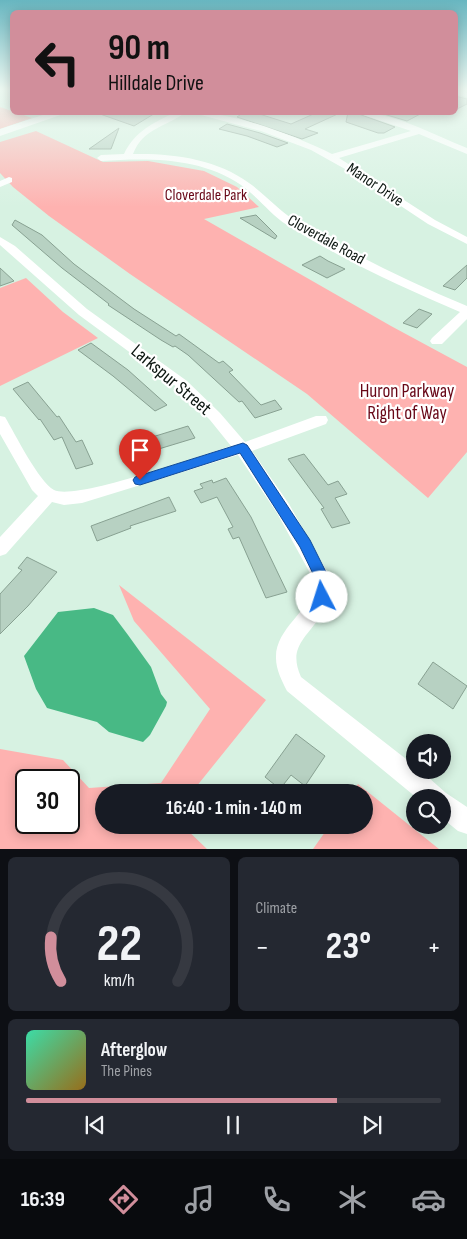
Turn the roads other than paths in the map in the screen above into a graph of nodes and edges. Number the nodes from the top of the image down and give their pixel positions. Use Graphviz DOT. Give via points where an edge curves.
graph roads {
  1 [pos="16,128"];
  2 [pos="150,128"];
  3 [pos="262,128"];
  4 [pos="405,128"];
  5 [pos="418,132"];
  6 [pos="0,133"];
  7 [pos="467,151"];
  8 [pos="128,156"];
  9 [pos="332,157"];
  10 [pos="101,158"];
  11 [pos="0,240"];
  12 [pos="467,241"];
  13 [pos="467,311"];
  14 [pos="437,341"];
  15 [pos="0,420"];
  16 [pos="321,420"];
  17 [pos="243,448"];
  18 [pos="57,497"];
  19 [pos="0,549"];
  20 [pos="425,789"];
  21 [pos="451,810"];
  22 [pos="467,822"];
  1 -- 6 [label="main road"];
  2 -- 8 [label="street" via="134,141"];
  3 -- 9 [label="street, Manor Drive"];
  4 -- 5 [label="street"];
  5 -- 7 [label="street"];
  5 -- 9 [label="street"];
  8 -- 10 [label="street, Cloverdale Road"];
  8 -- 13 [label="street, Cloverdale Road" via="189,162 231,175 296,226 423,292"];
  9 -- 12 [label="street, Manor Drive"];
  11 -- 17 [label="street, Larkspur Street" via="82,311 169,373"];
  13 -- 14 [label="street"];
  15 -- 18 [label="street" via="32,478"];
  16 -- 17 [label="street"];
  17 -- 18 [label="street" via="82,498"];
  17 -- 20 [label="street, Larkspur Street" via="305,544 325,584 314,611 296,631 287,648 286,665 294,684"];
  18 -- 19 [label="street"];
  21 -- 22 [label="street"];
}
